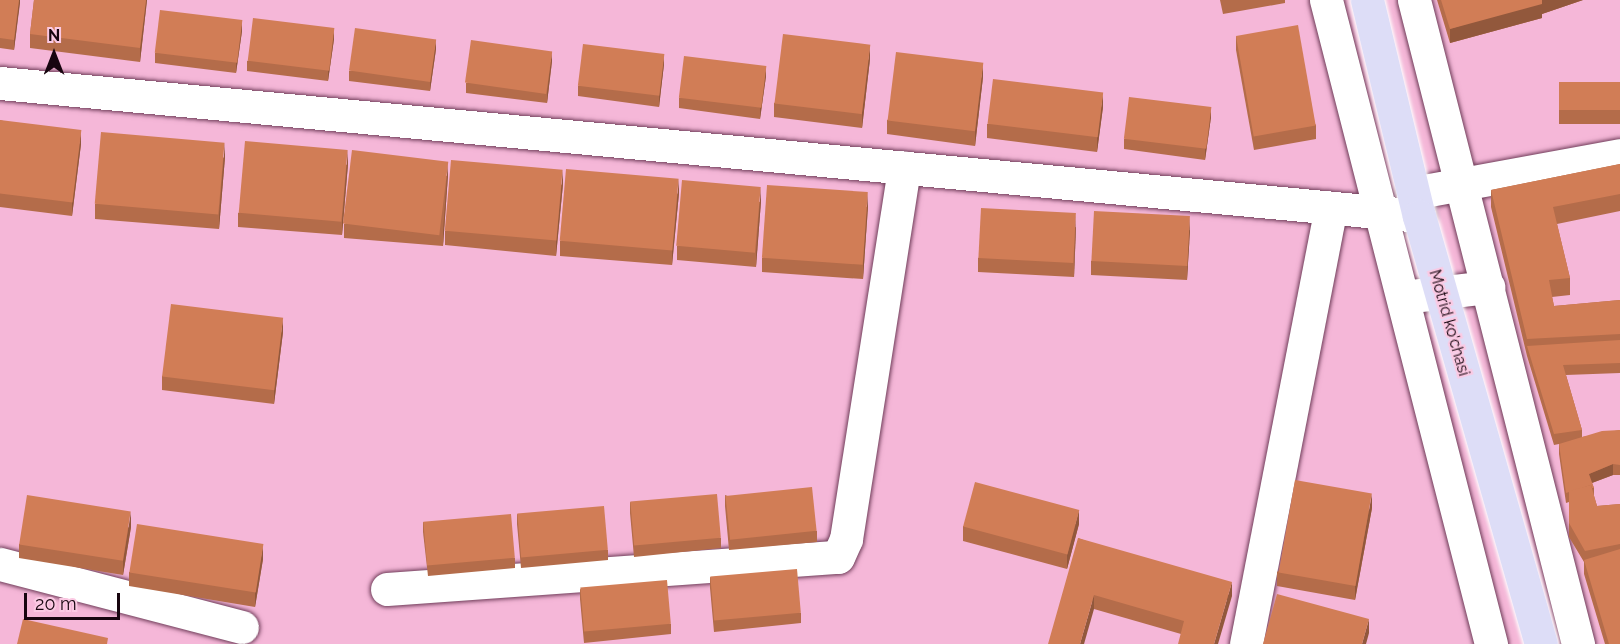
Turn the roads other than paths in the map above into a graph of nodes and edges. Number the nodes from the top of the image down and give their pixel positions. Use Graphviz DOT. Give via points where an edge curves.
graph roads {
  1 [pos="1326,0"];
  2 [pos="1367,0"];
  3 [pos="1414,0"];
  4 [pos="0,83"];
  5 [pos="1620,155"];
  6 [pos="904,168"];
  7 [pos="1464,183"];
  8 [pos="1416,205"];
  9 [pos="1330,208"];
  10 [pos="1381,213"];
  11 [pos="1488,287"];
  12 [pos="1402,297"];
  13 [pos="0,564"];
  14 [pos="387,589"];
  15 [pos="242,627"];
  16 [pos="1246,644"];
  17 [pos="1491,644"];
  18 [pos="1541,644"];
  19 [pos="1578,644"];
  1 -- 10 [label="street"];
  2 -- 8 [label="main road, Motrid ko'chasi, bridge"];
  3 -- 7 [label="street"];
  4 -- 6 [label="street"];
  5 -- 7 [label="street"];
  6 -- 9 [label="street"];
  6 -- 14 [label="street" via="846,539 838,557"];
  7 -- 8 [label="street"];
  7 -- 11 [label="street"];
  8 -- 10 [label="street"];
  8 -- 18 [label="main road, Motrid ko'chasi, bridge"];
  9 -- 10 [label="street"];
  9 -- 16 [label="street"];
  10 -- 12 [label="street"];
  11 -- 12 [label="street"];
  11 -- 19 [label="street"];
  12 -- 17 [label="street"];
  13 -- 15 [label="street"];
}
